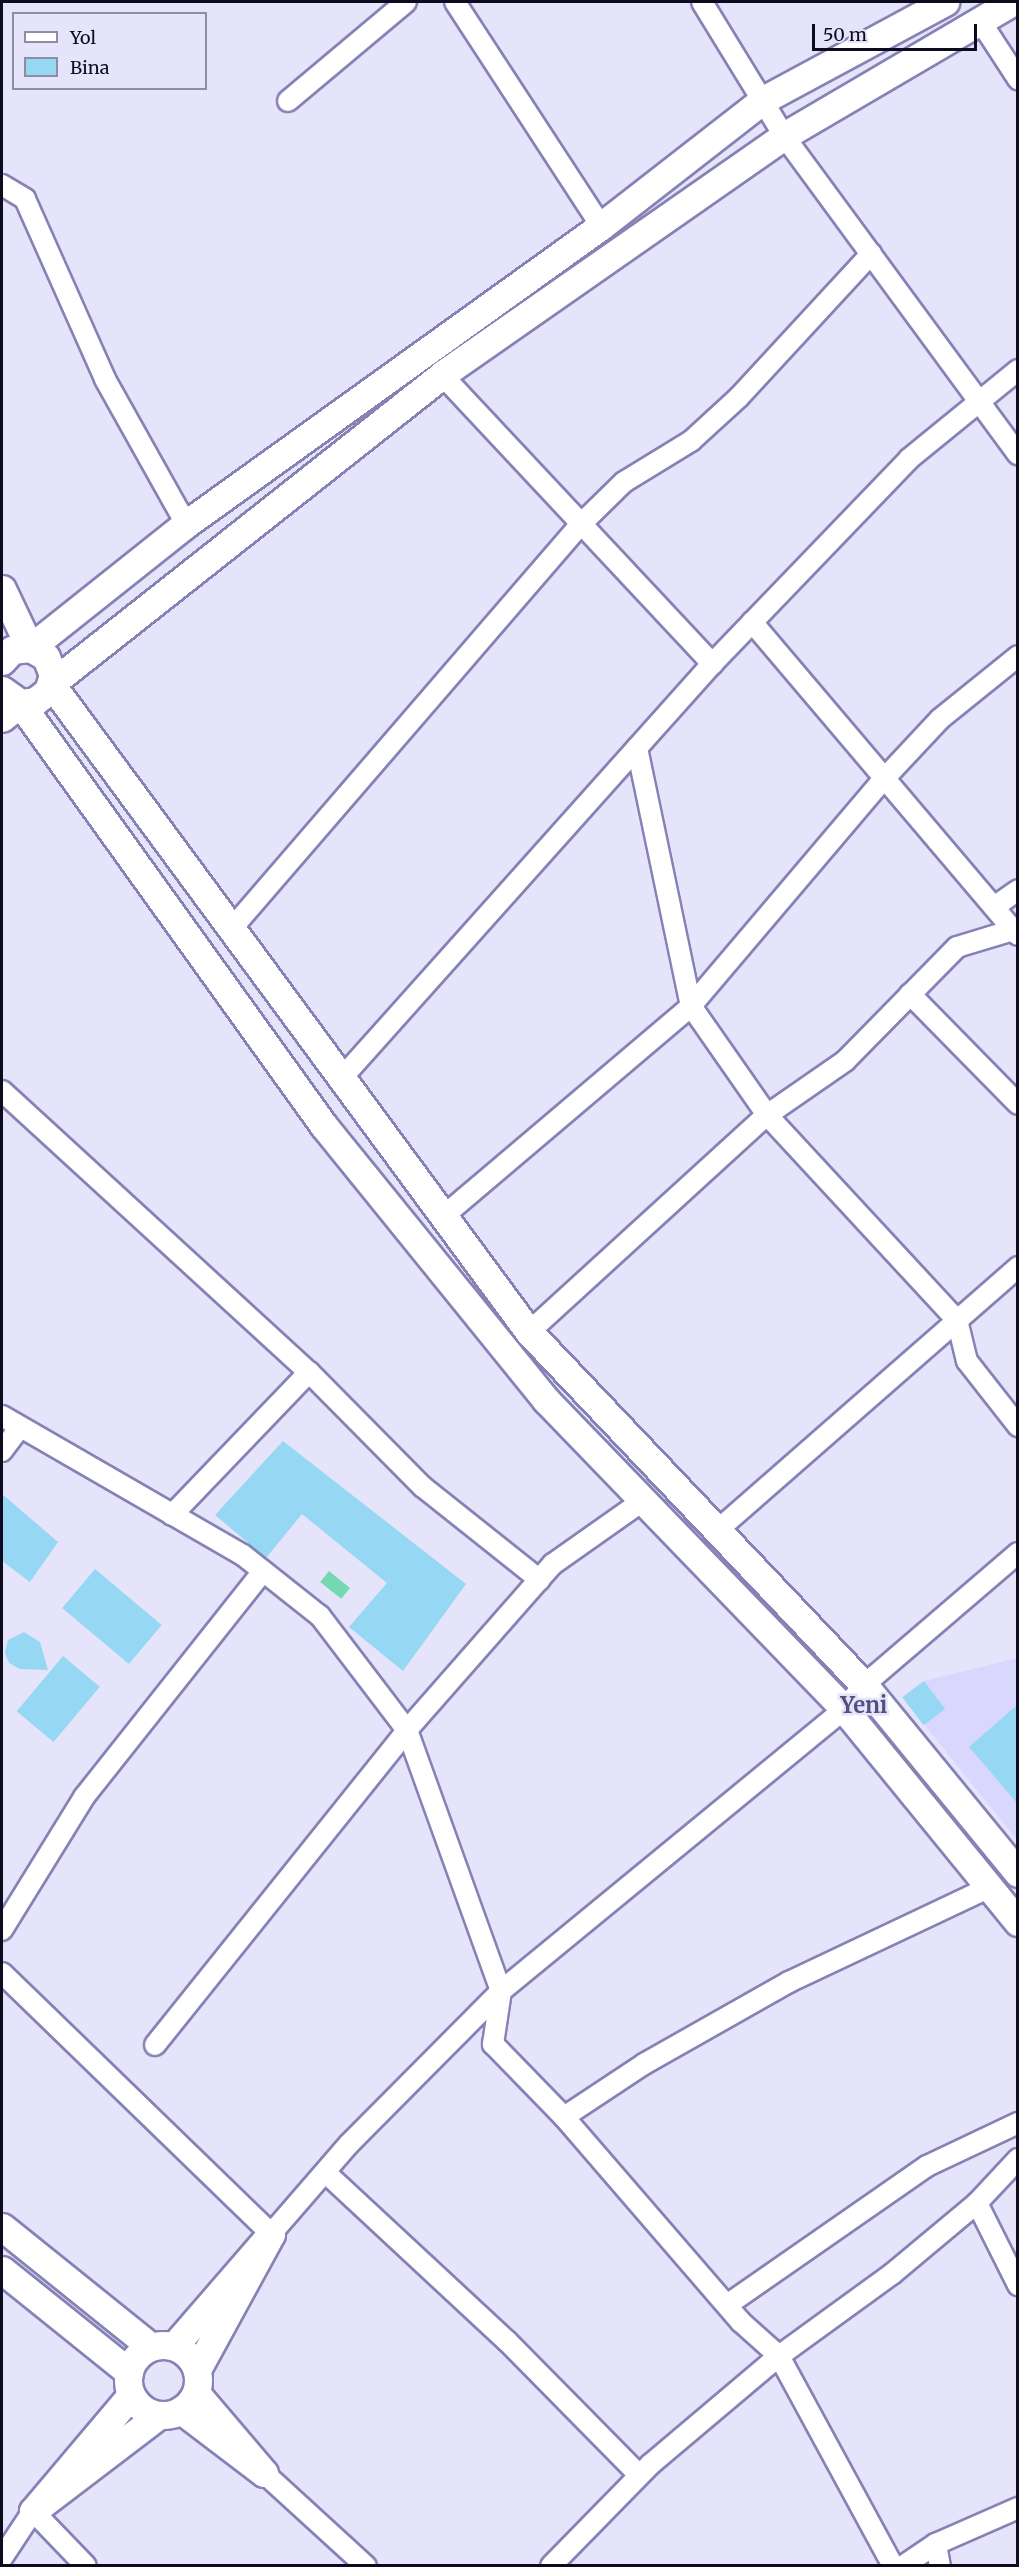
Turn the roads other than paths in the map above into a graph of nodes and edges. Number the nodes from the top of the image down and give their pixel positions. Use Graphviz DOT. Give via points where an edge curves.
graph roads {
  1 [pos="406,2"];
  2 [pos="455,2"];
  3 [pos="702,2"];
  4 [pos="945,2"];
  5 [pos="1012,2"];
  6 [pos="979,19"];
  7 [pos="1017,79"];
  8 [pos="762,100"];
  9 [pos="288,101"];
  10 [pos="784,136"];
  11 [pos="2,184"];
  12 [pos="601,226"];
  13 [pos="871,254"];
  14 [pos="1017,370"];
  15 [pos="442,375"];
  16 [pos="978,400"];
  17 [pos="1017,454"];
  18 [pos="186,524"];
  19 [pos="579,526"];
  20 [pos="2,589"];
  21 [pos="752,622"];
  22 [pos="30,648"];
  23 [pos="1017,656"];
  24 [pos="2,661"];
  25 [pos="712,664"];
  26 [pos="51,684"];
  27 [pos="8,704"];
  28 [pos="637,748"];
  29 [pos="883,780"];
  30 [pos="1017,890"];
  31 [pos="994,907"];
  32 [pos="234,926"];
  33 [pos="1015,932"];
  34 [pos="910,994"];
  35 [pos="691,1006"];
  36 [pos="340,1080"];
  37 [pos="2,1091"];
  38 [pos="1017,1104"];
  39 [pos="767,1115"];
  40 [pos="446,1214"];
  41 [pos="1017,1267"];
  42 [pos="957,1320"];
  43 [pos="529,1332"];
  44 [pos="309,1372"];
  45 [pos="2,1416"];
  46 [pos="1017,1426"];
  47 [pos="20,1427"];
  48 [pos="2,1451"];
  49 [pos="641,1502"];
  50 [pos="172,1515"];
  51 [pos="719,1529"];
  52 [pos="1017,1553"];
  53 [pos="263,1571"];
  54 [pos="540,1580"];
  55 [pos="864,1685"];
  56 [pos="844,1709"];
  57 [pos="407,1730"];
  58 [pos="1017,1873"];
  59 [pos="990,1887"];
  60 [pos="1017,1922"];
  61 [pos="2,1930"];
  62 [pos="2,1973"];
  63 [pos="501,1991"];
  64 [pos="155,2045"];
  65 [pos="564,2117"];
  66 [pos="1017,2123"];
  67 [pos="1017,2160"];
  68 [pos="326,2173"];
  69 [pos="977,2203"];
  70 [pos="2,2227"];
  71 [pos="271,2234"];
  72 [pos="2,2270"];
  73 [pos="1017,2285"];
  74 [pos="727,2305"];
  75 [pos="163,2346"];
  76 [pos="779,2356"];
  77 [pos="130,2384"];
  78 [pos="183,2397"];
  79 [pos="264,2473"];
  80 [pos="639,2475"];
  81 [pos="1017,2508"];
  82 [pos="33,2511"];
  83 [pos="936,2544"];
  84 [pos="2,2558"];
  85 [pos="86,2565"];
  86 [pos="366,2565"];
  87 [pos="551,2565"];
  88 [pos="893,2565"];
  89 [pos="903,2565"];
  90 [pos="939,2565"];
  1 -- 9 [label="street"];
  2 -- 12 [label="street"];
  3 -- 8 [label="street"];
  4 -- 8 [label="main road"];
  5 -- 6 [label="main road"];
  6 -- 7 [label="street"];
  6 -- 10 [label="main road"];
  8 -- 10 [label="street"];
  8 -- 12 [label="main road"];
  10 -- 13 [label="street"];
  10 -- 15 [label="main road"];
  11 -- 18 [label="street" via="25,199 105,379"];
  12 -- 18 [label="main road"];
  13 -- 16 [label="street"];
  13 -- 19 [label="street" via="739,397 691,441 624,482"];
  14 -- 16 [label="street"];
  15 -- 19 [label="street"];
  15 -- 26 [label="main road"];
  16 -- 17 [label="street"];
  16 -- 21 [label="street" via="909,459"];
  18 -- 22 [label="main road"];
  19 -- 25 [label="street"];
  19 -- 32 [label="street"];
  20 -- 22 [label="main road"];
  21 -- 25 [label="street"];
  21 -- 29 [label="street"];
  22 -- 24 [label="main road" via="12,650"];
  22 -- 26 [label="main road" via="51,665"];
  23 -- 29 [label="street" via="940,719"];
  25 -- 28 [label="street"];
  26 -- 27 [label="main road" via="42,697"];
  26 -- 32 [label="main road"];
  27 -- 49 [label="main road" via="324,1126 546,1400"];
  28 -- 35 [label="street"];
  28 -- 36 [label="street"];
  29 -- 31 [label="street"];
  29 -- 35 [label="street"];
  30 -- 31 [label="street"];
  31 -- 33 [label="street"];
  32 -- 36 [label="main road"];
  33 -- 34 [label="street" via="957,947"];
  34 -- 38 [label="street"];
  34 -- 39 [label="street" via="845,1061"];
  35 -- 39 [label="street"];
  35 -- 40 [label="street"];
  36 -- 40 [label="main road"];
  37 -- 44 [label="street"];
  39 -- 42 [label="street"];
  39 -- 43 [label="street"];
  40 -- 43 [label="main road"];
  41 -- 42 [label="street"];
  42 -- 46 [label="street" via="966,1361"];
  42 -- 51 [label="street"];
  43 -- 51 [label="main road"];
  44 -- 50 [label="street"];
  44 -- 54 [label="street" via="423,1487"];
  45 -- 47 [label="street"];
  47 -- 48 [label="street"];
  47 -- 50 [label="street"];
  49 -- 54 [label="street" via="553,1564"];
  49 -- 56 [label="main road"];
  50 -- 53 [label="street"];
  51 -- 55 [label="main road"];
  52 -- 55 [label="street"];
  53 -- 57 [label="street" via="320,1616"];
  53 -- 61 [label="street" via="84,1797"];
  54 -- 57 [label="street"];
  55 -- 56 [label="street"];
  55 -- 58 [label="main road"];
  56 -- 59 [label="main road"];
  56 -- 63 [label="street"];
  57 -- 63 [label="street"];
  57 -- 64 [label="street"];
  59 -- 60 [label="main road"];
  59 -- 65 [label="street" via="789,1982 644,2064"];
  62 -- 71 [label="street"];
  63 -- 65 [label="street" via="493,2044"];
  63 -- 68 [label="street" via="349,2144"];
  65 -- 74 [label="street"];
  66 -- 74 [label="street" via="927,2166"];
  67 -- 69 [label="street"];
  68 -- 71 [label="street"];
  68 -- 80 [label="street" via="507,2341"];
  69 -- 73 [label="street"];
  69 -- 76 [label="street" via="892,2274"];
  70 -- 75 [label="main road"];
  71 -- 75 [label="main road"];
  71 -- 78 [label="main road"];
  72 -- 77 [label="main road"];
  74 -- 76 [label="street"];
  75 -- 77 [label="main road" via="133,2361"];
  75 -- 78 [label="main road" via="184,2351"];
  76 -- 80 [label="street"];
  76 -- 88 [label="street"];
  77 -- 78 [label="main road" via="138,2405"];
  77 -- 82 [label="main road"];
  78 -- 79 [label="main road"];
  78 -- 82 [label="main road"];
  79 -- 86 [label="street"];
  80 -- 87 [label="street"];
  81 -- 83 [label="street"];
  82 -- 84 [label="street"];
  82 -- 85 [label="street"];
  83 -- 89 [label="street"];
  83 -- 90 [label="street"];
}
